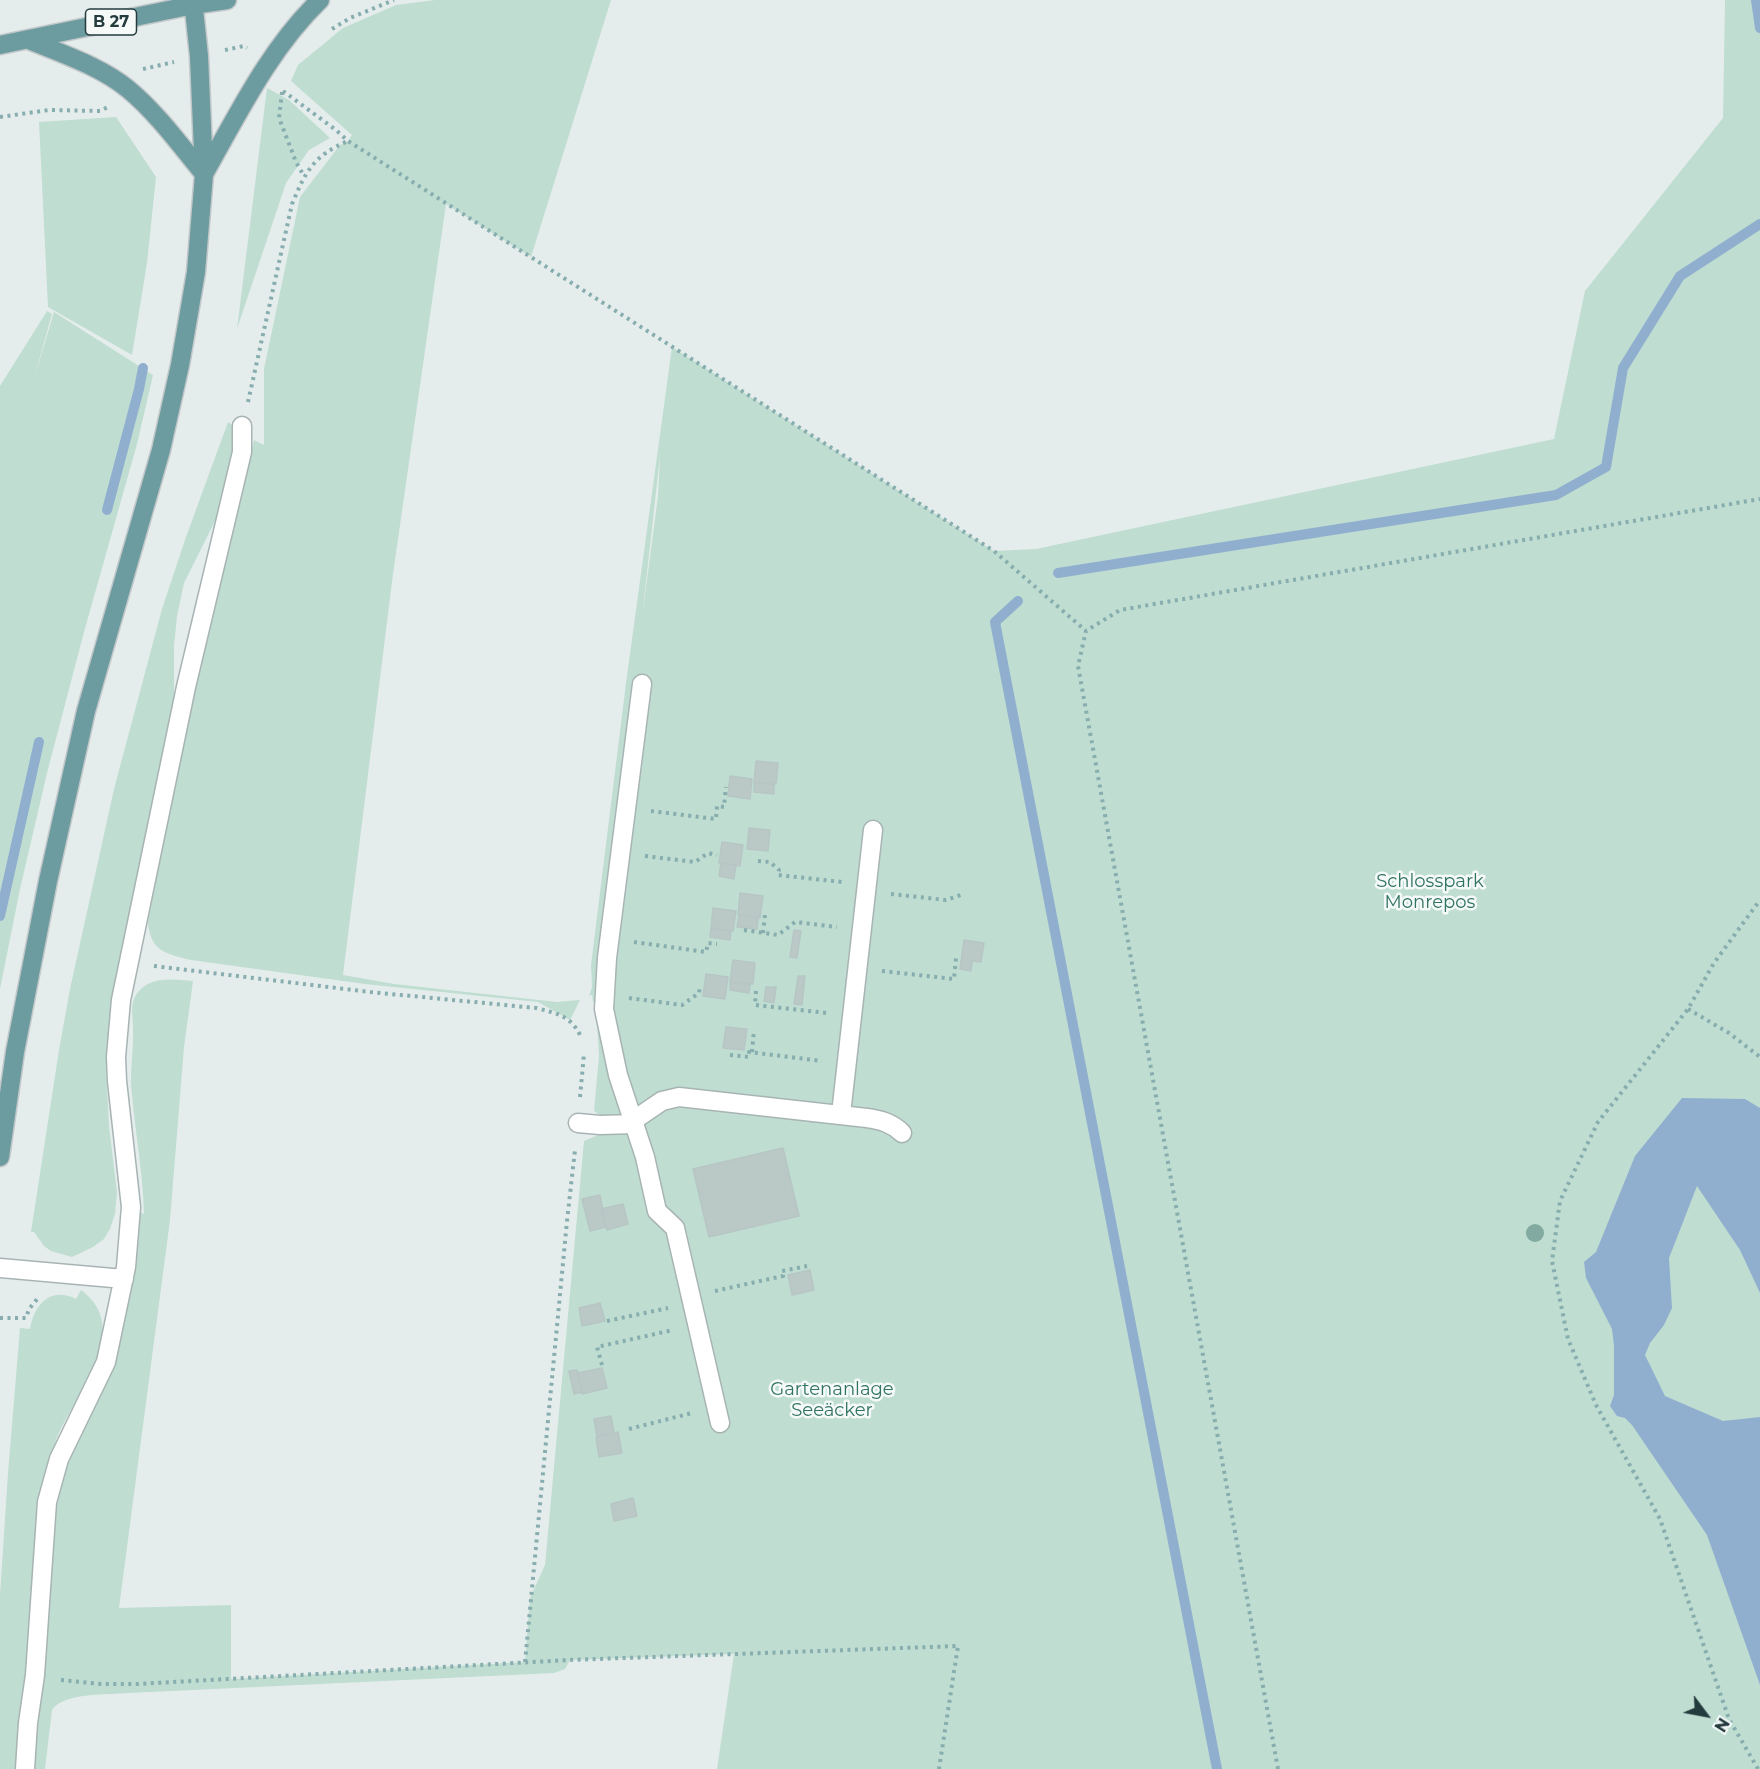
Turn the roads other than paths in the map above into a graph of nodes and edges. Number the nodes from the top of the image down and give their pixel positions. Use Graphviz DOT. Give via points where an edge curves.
graph roads {
  1 [pos="227,0"];
  2 [pos="320,0"];
  3 [pos="193,2"];
  4 [pos="29,40"];
  5 [pos="0,45"];
  6 [pos="204,174"];
  7 [pos="242,426"];
  8 [pos="642,684"];
  9 [pos="873,830"];
  10 [pos="841,1114"];
  11 [pos="634,1122"];
  12 [pos="578,1123"];
  13 [pos="902,1133"];
  14 [pos="0,1157"];
  15 [pos="0,1268"];
  16 [pos="124,1279"];
  17 [pos="718,1415"];
  18 [pos="25,1769"];
  1 -- 3 [label="main road, B 27"];
  2 -- 6 [label="main road" via="271,60"];
  3 -- 4 [label="main road, B 27"];
  3 -- 6 [label="main road"];
  4 -- 5 [label="main road, B 27"];
  4 -- 6 [label="main road" via="100,71 127,88 157,116"];
  6 -- 14 [label="main road" via="196,273 180,365 148,500 83,722 45,892"];
  7 -- 16 [label="lane" via="242,452 186,687 121,1000 116,1057 131,1208"];
  8 -- 11 [label="lane" via="604,995 611,1047"];
  9 -- 10 [label="lane"];
  10 -- 11 [label="lane" via="680,1097 662,1101"];
  10 -- 13 [label="lane" via="885,1121"];
  11 -- 12 [label="lane"];
  11 -- 17 [label="lane" via="657,1211 675,1228"];
  15 -- 16 [label="lane"];
  16 -- 18 [label="lane" via="106,1362 59,1459 47,1502"];
}
